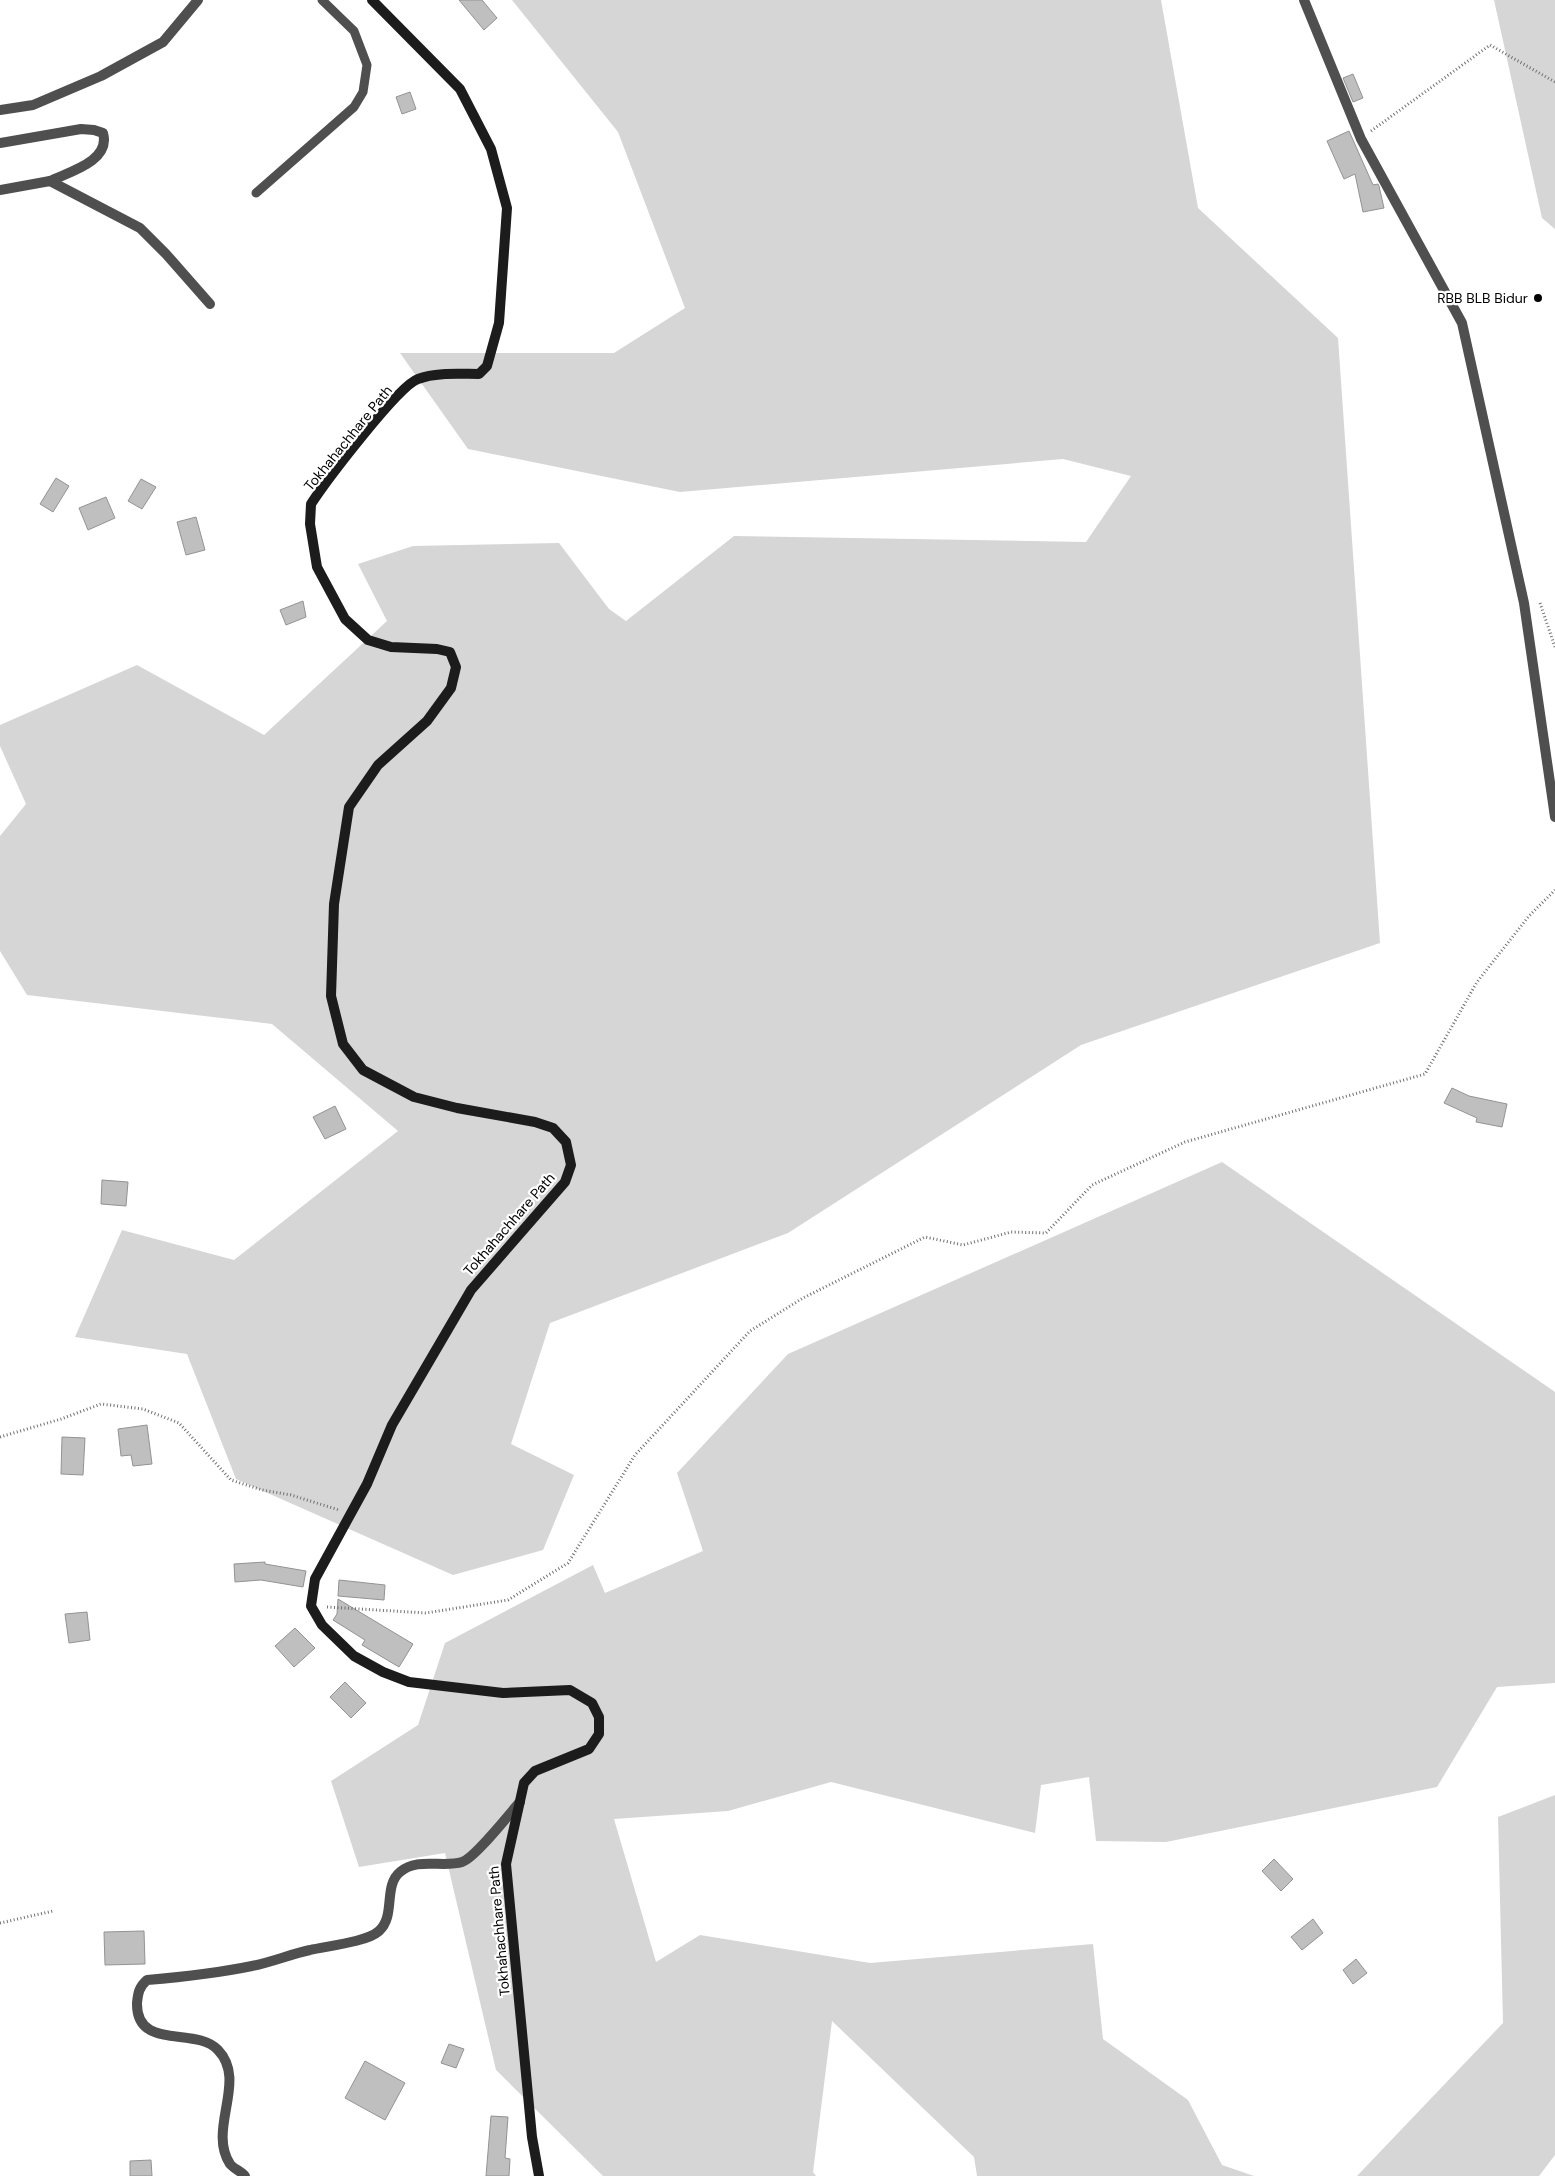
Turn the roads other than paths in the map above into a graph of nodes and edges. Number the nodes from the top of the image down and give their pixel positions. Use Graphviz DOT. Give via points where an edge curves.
graph roads {
  1 [pos="198,0"];
  2 [pos="322,0"];
  3 [pos="372,0"];
  4 [pos="1304,0"];
  5 [pos="0,110"];
  6 [pos="0,144"];
  7 [pos="50,181"];
  8 [pos="0,190"];
  9 [pos="256,193"];
  10 [pos="210,304"];
  11 [pos="1555,817"];
  12 [pos="520,1802"];
  13 [pos="245,2176"];
  14 [pos="539,2176"];
  1 -- 5 [label="street" via="163,42 109,72 33,105"];
  2 -- 9 [label="lane" via="354,30 367,64 363,92 354,107"];
  3 -- 12 [label="main road, Tokhahachhare Path" via="460,89 491,149 507,208 499,323 487,366 479,374 417,379 388,405 311,504 310,524 317,567 345,619 368,640 391,647 450,652 456,667 452,688 427,721 378,765 349,807 334,904 331,996 343,1044 363,1070 414,1097 553,1128 566,1142 571,1165 565,1182 471,1290 392,1424 366,1484 315,1579 311,1606 322,1625 354,1656 409,1682 503,1693 570,1690 592,1702 599,1716 599,1734 589,1749 535,1771 524,1783"];
  4 -- 11 [label="street" via="1361,139 1462,323 1524,603"];
  6 -- 7 [label="street" via="81,129 102,133 105,140 103,148 91,162"];
  7 -- 8 [label="street"];
  7 -- 10 [label="street" via="140,228"];
  12 -- 13 [label="street" via="464,1862 430,1863 400,1871 392,1884 386,1923 379,1932 253,1966 147,1980 140,1985 137,2008 144,2027 154,2033 197,2040 216,2048 226,2060 230,2072 223,2126 224,2151 231,2165"];
  12 -- 14 [label="main road, Tokhahachhare Path" via="506,1864 532,2137"];
}
